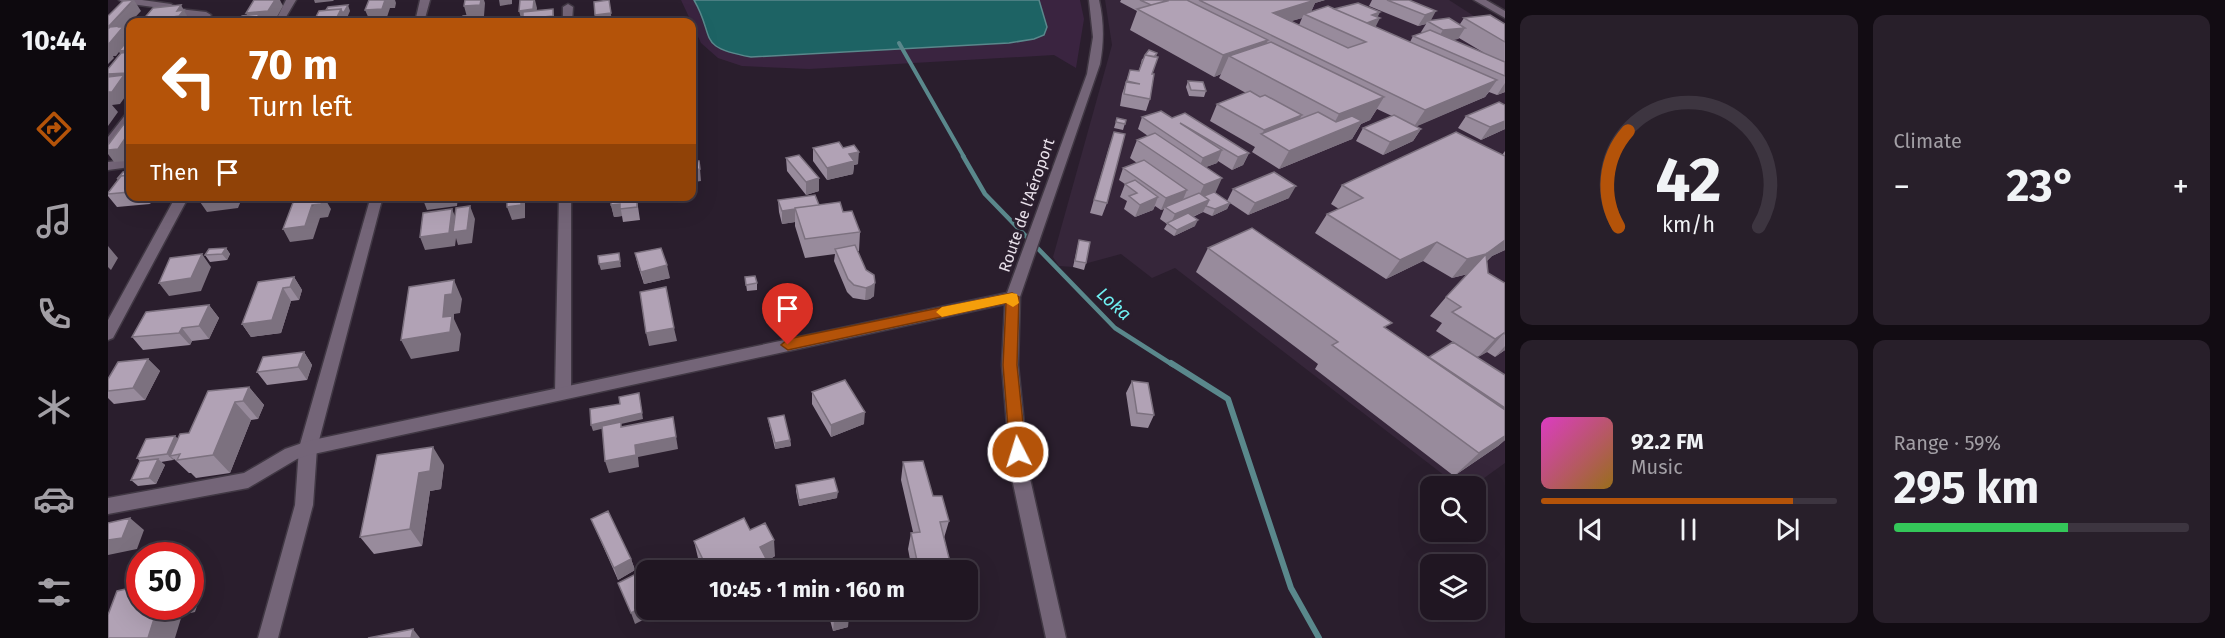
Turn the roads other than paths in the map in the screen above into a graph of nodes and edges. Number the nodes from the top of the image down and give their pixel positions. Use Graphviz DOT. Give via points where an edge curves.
graph roads {
  1 [pos="124,0"];
  2 [pos="291,0"];
  3 [pos="425,0"];
  4 [pos="1094,0"];
  5 [pos="1479,0"];
  6 [pos="568,7"];
  7 [pos="1505,15"];
  8 [pos="203,18"];
  9 [pos="281,18"];
  10 [pos="420,18"];
  11 [pos="567,18"];
  12 [pos="126,121"];
  13 [pos="108,145"];
  14 [pos="126,164"];
  15 [pos="108,166"];
  16 [pos="180,201"];
  17 [pos="376,201"];
  18 [pos="565,201"];
  19 [pos="1012,297"];
  20 [pos="108,334"];
  21 [pos="563,392"];
  22 [pos="308,448"];
  23 [pos="108,506"];
  24 [pos="268,638"];
  25 [pos="1056,638"];
  1 -- 8 [label="street" via="206,15"];
  2 -- 9 [label="street"];
  3 -- 10 [label="street"];
  4 -- 19 [label="street, Route de l'Aéroport" via="1099,46 1094,65"];
  5 -- 7 [label="street"];
  6 -- 11 [label="street"];
  12 -- 13 [label="street"];
  14 -- 15 [label="street"];
  16 -- 20 [label="street"];
  17 -- 22 [label="street"];
  18 -- 21 [label="street"];
  19 -- 21 [label="street"];
  19 -- 25 [label="street, Route de l'Aéroport" via="1010,365 1020,474"];
  21 -- 22 [label="street"];
  22 -- 23 [label="street" via="248,480"];
  22 -- 24 [label="street" via="304,505"];
}
